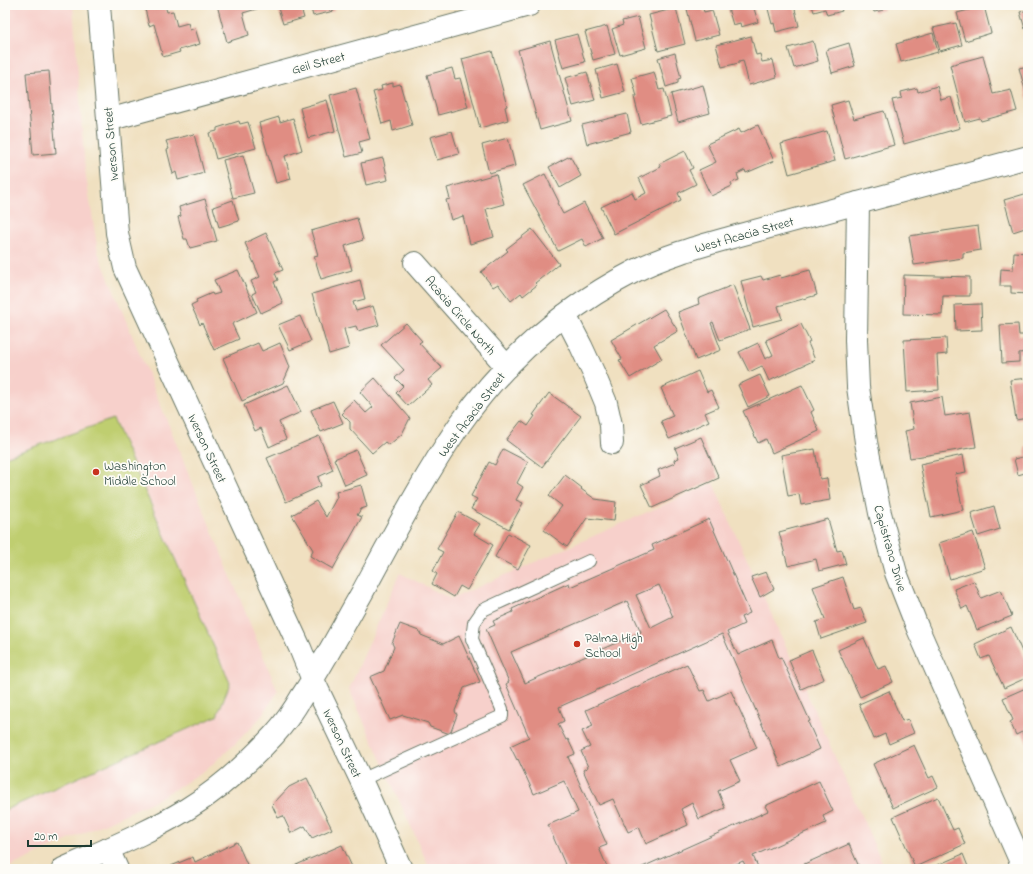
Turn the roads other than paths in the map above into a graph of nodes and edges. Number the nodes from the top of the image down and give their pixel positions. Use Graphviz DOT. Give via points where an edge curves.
graph roads {
  1 [pos="99,5"];
  2 [pos="529,5"];
  3 [pos="108,120"];
  4 [pos="1028,157"];
  5 [pos="858,203"];
  6 [pos="415,263"];
  7 [pos="564,315"];
  8 [pos="507,367"];
  9 [pos="612,443"];
  10 [pos="589,561"];
  11 [pos="313,680"];
  12 [pos="361,780"];
  13 [pos="108,849"];
  14 [pos="63,869"];
  15 [pos="117,869"];
  16 [pos="401,869"];
  17 [pos="1024,869"];
  1 -- 3 [label="street, Iverson Street"];
  2 -- 3 [label="street, Geil Street"];
  3 -- 11 [label="street, Iverson Street" via="117,233 125,268"];
  4 -- 5 [label="street, West Acacia Street"];
  5 -- 7 [label="street, West Acacia Street" via="662,259 610,285"];
  5 -- 17 [label="street, Capistrano Drive" via="858,387 880,513 896,573 918,630"];
  6 -- 8 [label="street, Acacia Circle North"];
  7 -- 8 [label="street, West Acacia Street"];
  7 -- 9 [label="street" via="606,403"];
  8 -- 11 [label="street, West Acacia Street" via="461,423 436,460"];
  10 -- 12 [label="lane" via="482,610 474,623 472,639 502,709 502,716"];
  11 -- 12 [label="street, Iverson Street"];
  11 -- 13 [label="street, West Acacia Street" via="276,732 234,775 187,809"];
  12 -- 16 [label="street, Iverson Street"];
  13 -- 14 [label="street, West Acacia Street"];
  13 -- 15 [label="street"];
}
